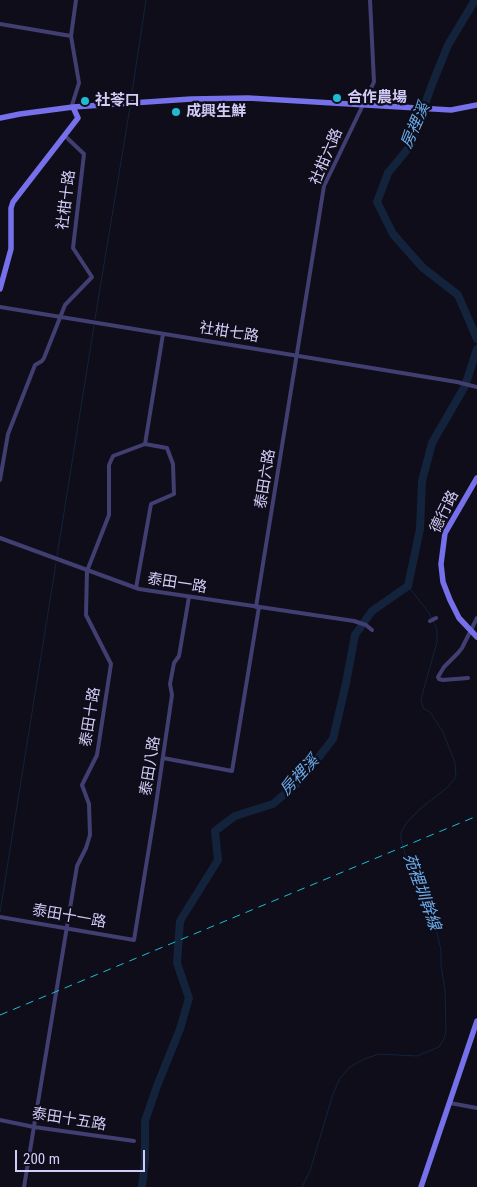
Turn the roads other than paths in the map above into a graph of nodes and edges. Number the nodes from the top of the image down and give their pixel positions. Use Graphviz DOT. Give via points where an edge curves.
graph roads {
  1 [pos="76,0"];
  2 [pos="370,0"];
  3 [pos="0,24"];
  4 [pos="71,36"];
  5 [pos="477,105"];
  6 [pos="363,106"];
  7 [pos="73,108"];
  8 [pos="0,118"];
  9 [pos="64,136"];
  10 [pos="0,289"];
  11 [pos="0,307"];
  12 [pos="61,317"];
  13 [pos="163,334"];
  14 [pos="297,356"];
  15 [pos="477,387"];
  16 [pos="145,444"];
  17 [pos="477,478"];
  18 [pos="0,480"];
  19 [pos="0,538"];
  20 [pos="87,570"];
  21 [pos="136,588"];
  22 [pos="188,597"];
  23 [pos="258,607"];
  24 [pos="436,618"];
  25 [pos="477,618"];
  26 [pos="430,621"];
  27 [pos="372,630"];
  28 [pos="471,631"];
  29 [pos="477,637"];
  30 [pos="468,678"];
  31 [pos="163,758"];
  32 [pos="0,917"];
  33 [pos="67,928"];
  34 [pos="134,940"];
  35 [pos="477,1021"];
  36 [pos="450,1103"];
  37 [pos="477,1108"];
  38 [pos="0,1120"];
  39 [pos="34,1127"];
  40 [pos="134,1141"];
  41 [pos="24,1187"];
  42 [pos="421,1187"];
  1 -- 4 [label="street"];
  2 -- 6 [label="street, 社柑六路" via="374,82"];
  3 -- 4 [label="street"];
  4 -- 7 [label="street" via="79,83"];
  5 -- 6 [label="street" via="451,110"];
  6 -- 7 [label="street" via="229,98"];
  6 -- 14 [label="street, 社柑六路" via="324,186"];
  7 -- 8 [label="street"];
  7 -- 9 [label="street" via="78,118"];
  9 -- 10 [label="street" via="13,202 11,249"];
  9 -- 12 [label="street, 社柑十路" via="84,154 73,248 92,277 65,305"];
  11 -- 12 [label="street, 社柑七路"];
  12 -- 13 [label="street, 社柑七路"];
  12 -- 18 [label="street" via="44,358 35,365 8,434"];
  13 -- 14 [label="street, 社柑七路"];
  13 -- 16 [label="street"];
  14 -- 15 [label="street, 社柑七路"];
  14 -- 23 [label="street, 泰田六路"];
  16 -- 20 [label="street, 泰田十路" via="113,456 109,465 109,515"];
  16 -- 21 [label="street" via="167,448 173,464 174,494 151,504"];
  17 -- 28 [label="street, 德行路" via="445,534 441,564 450,600 459,618"];
  19 -- 20 [label="street, 泰田一路"];
  20 -- 21 [label="street, 泰田一路"];
  20 -- 33 [label="street, 泰田十路" via="86,615 110,664 97,755 82,785 89,804 90,835 77,866"];
  21 -- 22 [label="street, 泰田一路"];
  22 -- 23 [label="street, 泰田一路"];
  22 -- 31 [label="street, 泰田八路" via="180,656 174,663 170,684 172,695"];
  23 -- 27 [label="street, 泰田一路" via="358,622"];
  23 -- 31 [label="street, 泰田六路" via="232,771"];
  24 -- 26 [label="street"];
  25 -- 28 [label="street"];
  28 -- 29 [label="street, 德行路"];
  28 -- 30 [label="street" via="458,654 438,677 443,680"];
  31 -- 34 [label="street, 泰田八路"];
  32 -- 33 [label="street, 泰田十一路"];
  33 -- 34 [label="street, 泰田十一路"];
  33 -- 39 [label="street, 泰田十路"];
  35 -- 36 [label="street"];
  36 -- 37 [label="street"];
  36 -- 42 [label="street"];
  38 -- 39 [label="street, 泰田十五路"];
  39 -- 40 [label="street, 泰田十五路"];
  39 -- 41 [label="street, 泰田十路"];
}
